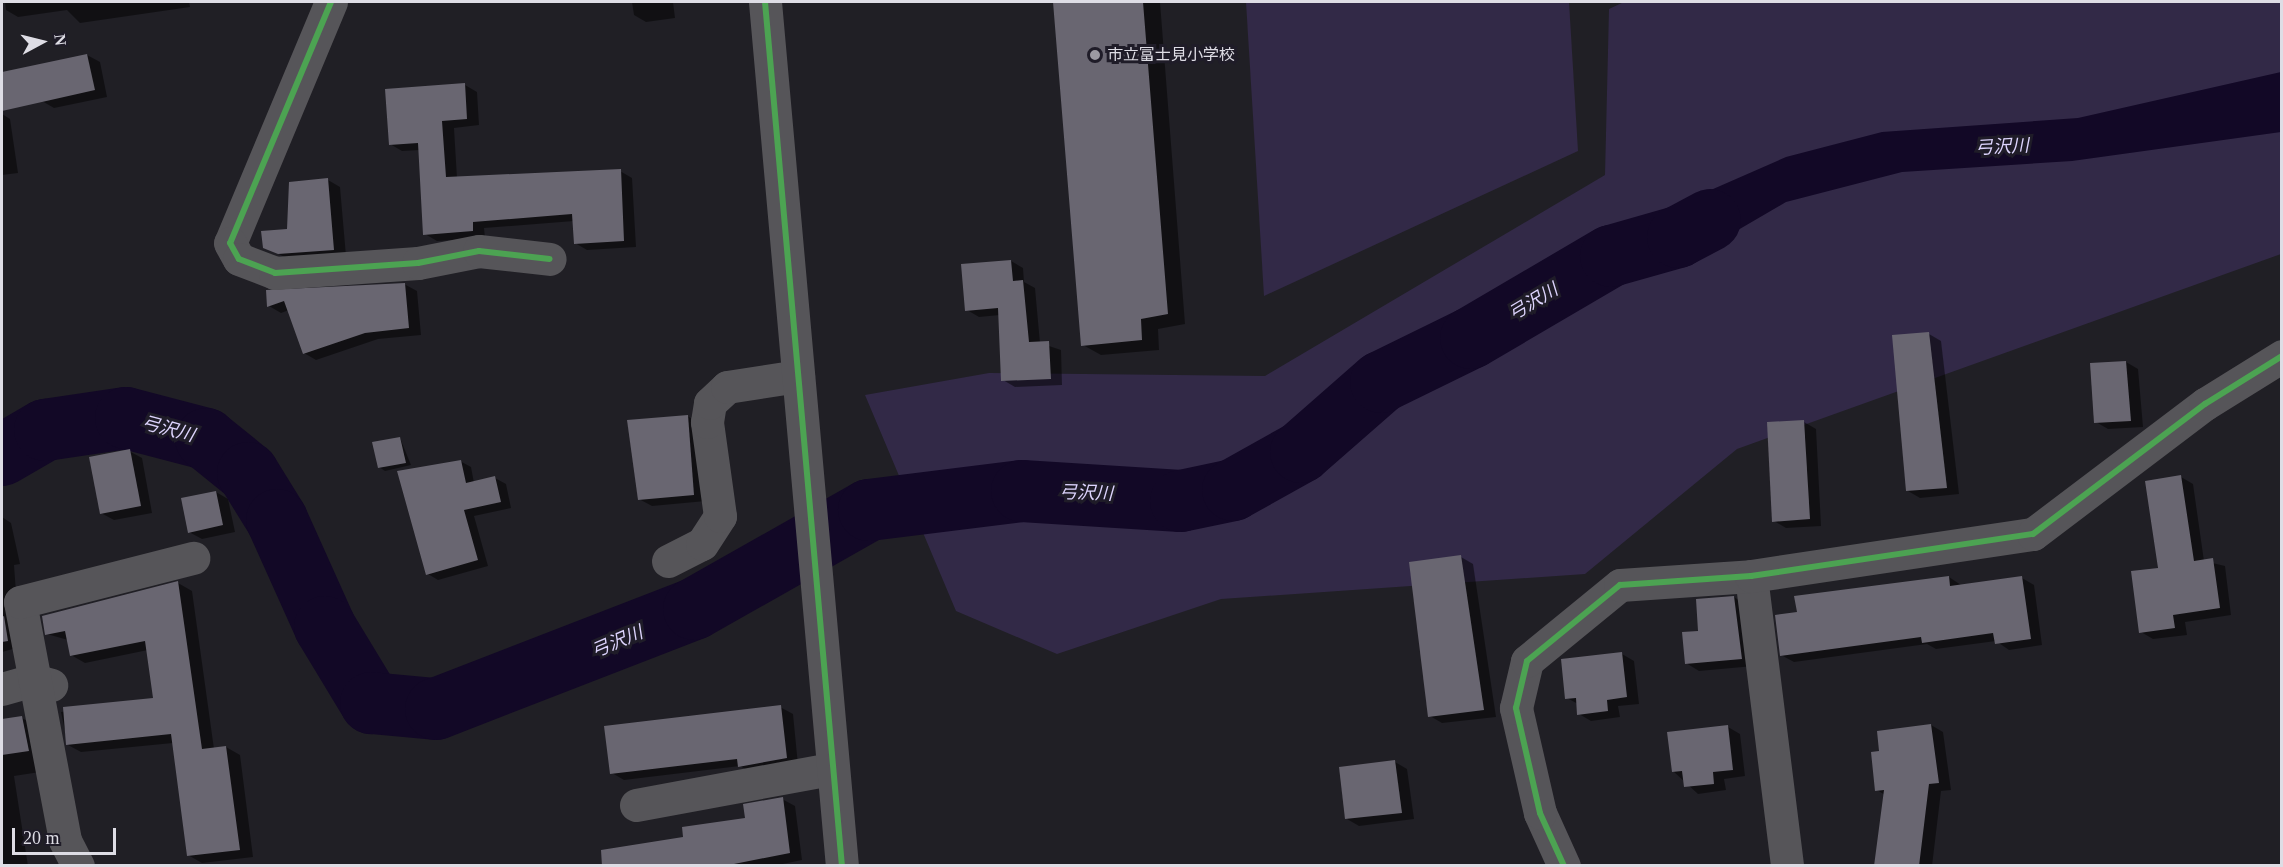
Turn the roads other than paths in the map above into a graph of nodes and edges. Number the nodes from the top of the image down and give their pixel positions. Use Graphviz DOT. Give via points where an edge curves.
graph roads {
  1 [pos="331,2"];
  2 [pos="765,2"];
  3 [pos="550,259"];
  4 [pos="2282,356"];
  5 [pos="798,376"];
  6 [pos="193,558"];
  7 [pos="668,561"];
  8 [pos="1751,576"];
  9 [pos="43,683"];
  10 [pos="2,689"];
  11 [pos="831,769"];
  12 [pos="636,804"];
  13 [pos="78,866"];
  14 [pos="842,866"];
  15 [pos="1564,866"];
  16 [pos="1787,866"];
  1 -- 3 [label="street" via="230,243 239,259 275,273 418,263 478,252"];
  2 -- 5 [label="street"];
  4 -- 8 [label="street" via="2205,404 2033,534"];
  5 -- 7 [label="street" via="727,387 710,403 707,422 720,516 702,544"];
  5 -- 11 [label="street"];
  6 -- 9 [label="street" via="20,602"];
  8 -- 15 [label="street" via="1620,585 1527,661 1516,708 1540,813"];
  8 -- 16 [label="street"];
  9 -- 10 [label="street"];
  9 -- 13 [label="street" via="65,840"];
  11 -- 12 [label="street"];
  11 -- 14 [label="street"];
}
